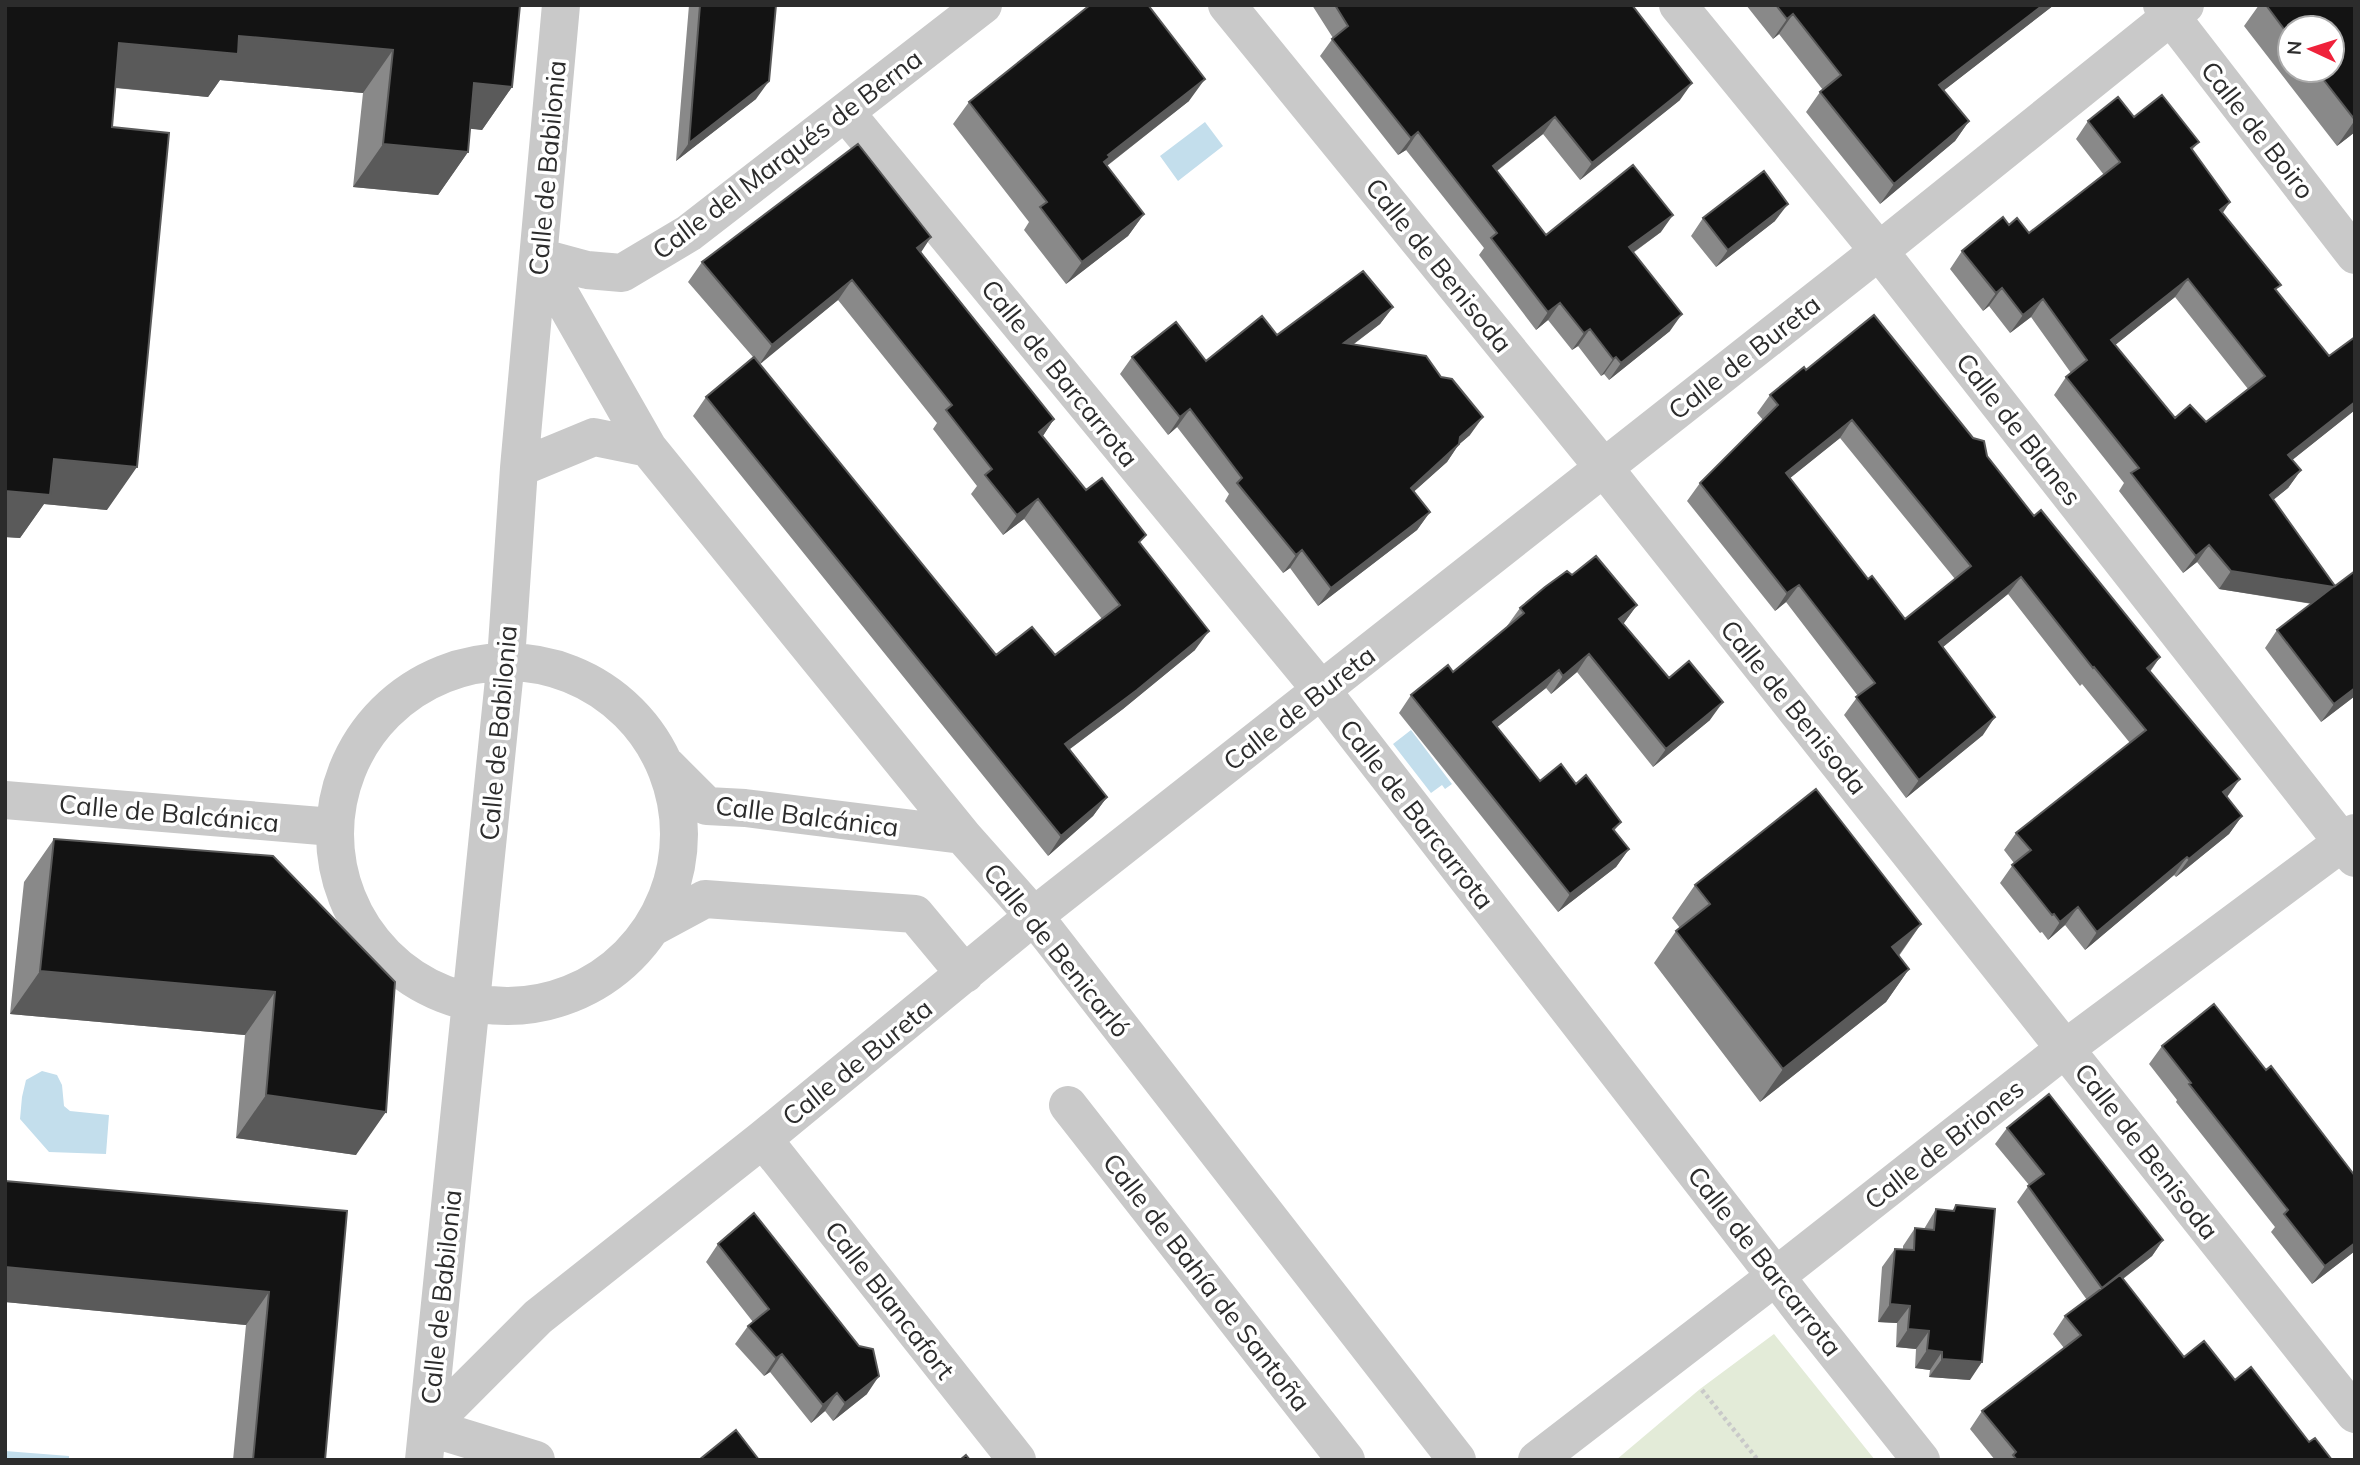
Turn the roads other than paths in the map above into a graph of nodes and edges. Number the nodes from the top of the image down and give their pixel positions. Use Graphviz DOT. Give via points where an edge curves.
graph roads {
  1 [pos="562,5"];
  2 [pos="984,5"];
  3 [pos="1227,5"];
  4 [pos="1678,5"];
  5 [pos="2173,9"];
  6 [pos="846,113"];
  7 [pos="1880,251"];
  8 [pos="2355,255"];
  9 [pos="538,257"];
  10 [pos="649,449"];
  11 [pos="519,468"];
  12 [pos="1604,468"];
  13 [pos="506,660"];
  14 [pos="1322,691"];
  15 [pos="667,766"];
  16 [pos="5,800"];
  17 [pos="333,827"];
  18 [pos="962,835"];
  19 [pos="2351,844"];
  20 [pos="1034,916"];
  21 [pos="653,928"];
  22 [pos="965,974"];
  23 [pos="472,1005"];
  24 [pos="2066,1048"];
  25 [pos="1068,1105"];
  26 [pos="763,1139"];
  27 [pos="1776,1276"];
  28 [pos="2355,1414"];
  29 [pos="426,1443"];
  30 [pos="536,1460"];
  31 [pos="1017,1460"];
  32 [pos="1346,1460"];
  33 [pos="1457,1460"];
  34 [pos="1537,1460"];
  35 [pos="1922,1460"];
  1 -- 9 [label="street, Calle de Babilonia"];
  2 -- 6 [label="street, Calle del Marqués de Berna"];
  3 -- 12 [label="street, Calle de Benisoda"];
  4 -- 7 [label="street, Calle de Blanes"];
  5 -- 7 [label="street, Calle de Bureta"];
  5 -- 8 [label="street, Calle de Boiro"];
  6 -- 9 [label="street, Calle del Marqués de Berna" via="689,233 622,273 587,270"];
  6 -- 14 [label="street, Calle de Barcarrota"];
  7 -- 12 [label="street, Calle de Bureta"];
  7 -- 19 [label="street, Calle de Blanes"];
  9 -- 10 [label="street, Calle de Benicarló"];
  9 -- 11 [label="street, Calle de Babilonia"];
  10 -- 11 [label="street" via="594,436"];
  10 -- 18 [label="street, Calle de Benicarló"];
  11 -- 13 [label="street, Calle de Babilonia"];
  12 -- 14 [label="street, Calle de Bureta"];
  12 -- 24 [label="street, Calle de Benisoda"];
  13 -- 15 [label="street" via="557,668 602,689 640,723"];
  13 -- 17 [label="street" via="454,668 407,692 369,729 344,775"];
  13 -- 23 [label="street, Calle de Babilonia"];
  14 -- 20 [label="street, Calle de Bureta"];
  14 -- 27 [label="street, Calle de Barcarrota"];
  15 -- 18 [label="street, Calle Balcánica" via="706,806"];
  15 -- 21 [label="street" via="679,821 677,848 674,876"];
  16 -- 17 [label="street, Calle de Balcánica"];
  17 -- 23 [label="street" via="341,887 370,942 415,982"];
  18 -- 20 [label="street, Calle de Benicarló"];
  19 -- 24 [label="street, Calle de Briones"];
  20 -- 22 [label="street, Calle de Bureta"];
  20 -- 33 [label="street, Calle de Benicarló"];
  21 -- 22 [label="street" via="705,899 915,914"];
  21 -- 23 [label="street" via="619,967 574,994 524,1007"];
  22 -- 26 [label="street, Calle de Bureta"];
  23 -- 29 [label="street, Calle de Babilonia"];
  24 -- 27 [label="street, Calle de Briones"];
  24 -- 28 [label="street, Calle de Benisoda"];
  25 -- 32 [label="street, Calle de Bahía de Santoña"];
  26 -- 29 [label="street, Calle de Bureta" via="538,1317"];
  26 -- 31 [label="street, Calle Blancafort"];
  27 -- 34 [label="street, Calle de Briones"];
  27 -- 35 [label="street, Calle de Barcarrota"];
  29 -- 30 [label="street"];
}
